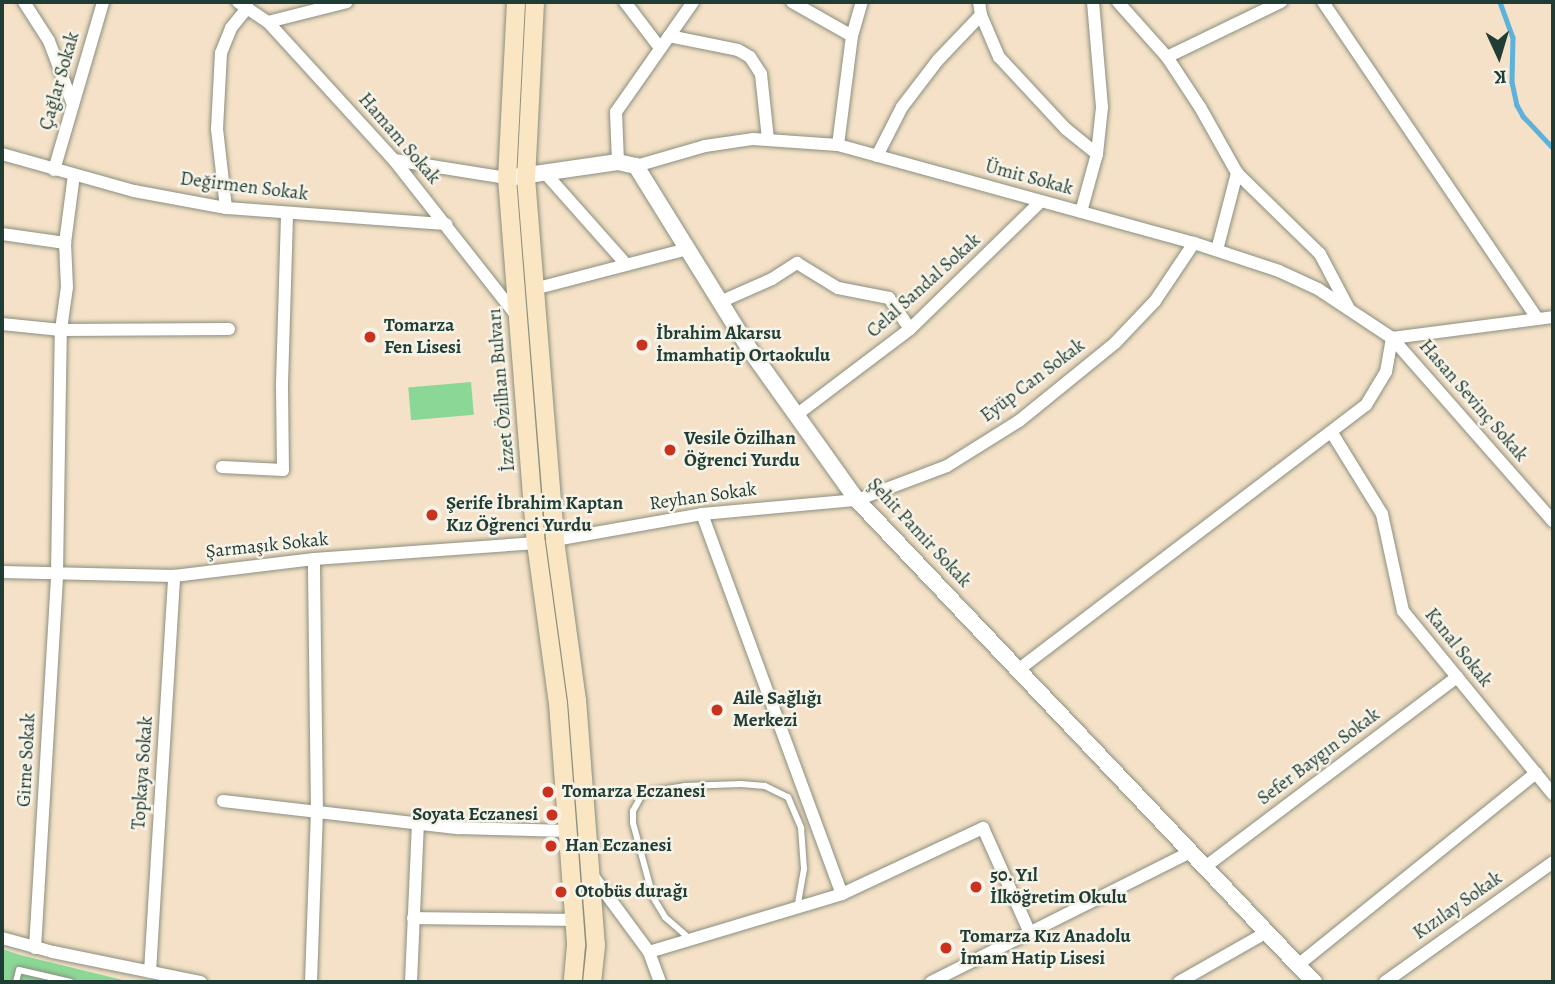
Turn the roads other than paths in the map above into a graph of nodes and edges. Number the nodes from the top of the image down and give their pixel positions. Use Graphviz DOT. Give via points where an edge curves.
graph roads {
  1 [pos="24,2"];
  2 [pos="103,2"];
  3 [pos="347,2"];
  4 [pos="516,2"];
  5 [pos="535,2"];
  6 [pos="625,2"];
  7 [pos="693,2"];
  8 [pos="792,2"];
  9 [pos="862,2"];
  10 [pos="1093,2"];
  11 [pos="1118,2"];
  12 [pos="1281,2"];
  13 [pos="1323,2"];
  14 [pos="244,4"];
  15 [pos="980,8"];
  16 [pos="268,22"];
  17 [pos="669,36"];
  18 [pos="852,36"];
  19 [pos="660,48"];
  20 [pos="1167,57"];
  21 [pos="73,105"];
  22 [pos="768,140"];
  23 [pos="838,145"];
  24 [pos="2,154"];
  25 [pos="1097,154"];
  26 [pos="877,156"];
  27 [pos="394,160"];
  28 [pos="618,162"];
  29 [pos="636,166"];
  30 [pos="54,170"];
  31 [pos="1237,173"];
  32 [pos="546,174"];
  33 [pos="74,175"];
  34 [pos="526,177"];
  35 [pos="507,178"];
  36 [pos="1039,202"];
  37 [pos="226,208"];
  38 [pos="1081,212"];
  39 [pos="287,213"];
  40 [pos="446,224"];
  41 [pos="2,234"];
  42 [pos="65,243"];
  43 [pos="1194,243"];
  44 [pos="688,249"];
  45 [pos="1217,250"];
  46 [pos="626,264"];
  47 [pos="534,289"];
  48 [pos="720,302"];
  49 [pos="1349,310"];
  50 [pos="516,315"];
  51 [pos="1536,317"];
  52 [pos="1553,317"];
  53 [pos="2,324"];
  54 [pos="229,328"];
  55 [pos="910,329"];
  56 [pos="61,330"];
  57 [pos="1392,338"];
  58 [pos="795,416"];
  59 [pos="1332,433"];
  60 [pos="222,467"];
  61 [pos="857,500"];
  62 [pos="702,514"];
  63 [pos="1553,521"];
  64 [pos="555,540"];
  65 [pos="536,543"];
  66 [pos="314,559"];
  67 [pos="2,572"];
  68 [pos="57,574"];
  69 [pos="174,576"];
  70 [pos="1018,670"];
  71 [pos="1457,677"];
  72 [pos="1536,774"];
  73 [pos="1553,794"];
  74 [pos="223,801"];
  75 [pos="317,814"];
  76 [pos="418,824"];
  77 [pos="568,831"];
  78 [pos="1191,852"];
  79 [pos="1553,862"];
  80 [pos="1205,867"];
  81 [pos="590,872"];
  82 [pos="842,894"];
  83 [pos="797,907"];
  84 [pos="413,918"];
  85 [pos="575,920"];
  86 [pos="1267,932"];
  87 [pos="1030,933"];
  88 [pos="2,938"];
  89 [pos="690,940"];
  90 [pos="35,948"];
  91 [pos="649,952"];
  92 [pos="1298,965"];
  93 [pos="150,972"];
  94 [pos="1184,981"];
  95 [pos="16,982"];
  96 [pos="71,982"];
  97 [pos="201,982"];
  98 [pos="311,982"];
  99 [pos="411,982"];
  100 [pos="573,982"];
  101 [pos="592,982"];
  102 [pos="660,982"];
  103 [pos="931,982"];
  104 [pos="1314,982"];
  105 [pos="1385,982"];
  1 -- 21 [label="street" via="49,41"];
  2 -- 21 [label="street, Çağlar Sokak"];
  3 -- 16 [label="street"];
  4 -- 35 [label="main road, İzzet Özilhan Bulvarı"];
  5 -- 34 [label="main road, İzzet Özilhan Bulvarı"];
  6 -- 19 [label="street"];
  7 -- 17 [label="street"];
  8 -- 18 [label="street"];
  9 -- 18 [label="street"];
  10 -- 25 [label="street" via="1102,107"];
  11 -- 20 [label="street"];
  12 -- 20 [label="street"];
  13 -- 51 [label="street"];
  14 -- 16 [label="street, Hamam Sokak"];
  14 -- 37 [label="street" via="221,53 217,129"];
  15 -- 25 [label="street" via="999,57 1066,130"];
  15 -- 26 [label="street" via="902,107"];
  16 -- 27 [label="street, Hamam Sokak"];
  17 -- 19 [label="street"];
  17 -- 22 [label="street" via="737,50 750,57 761,74"];
  18 -- 23 [label="street"];
  19 -- 28 [label="street" via="615,112"];
  20 -- 31 [label="street"];
  21 -- 30 [label="street, Çağlar Sokak"];
  22 -- 23 [label="street, Ümit Sokak"];
  22 -- 29 [label="street, Ümit Sokak" via="705,146"];
  23 -- 26 [label="street, Ümit Sokak"];
  24 -- 30 [label="street, Değirmen Sokak"];
  25 -- 38 [label="street"];
  26 -- 36 [label="street, Ümit Sokak"];
  27 -- 35 [label="street"];
  27 -- 40 [label="street, Hamam Sokak"];
  28 -- 29 [label="street"];
  28 -- 32 [label="street"];
  29 -- 44 [label="street, Şehit Pamir Sokak"];
  30 -- 33 [label="street, Değirmen Sokak"];
  31 -- 45 [label="street"];
  31 -- 49 [label="street" via="1320,254"];
  32 -- 34 [label="street"];
  32 -- 46 [label="street"];
  33 -- 37 [label="street, Değirmen Sokak"];
  33 -- 42 [label="street, Girne Sokak"];
  34 -- 35 [label="street"];
  34 -- 47 [label="main road, İzzet Özilhan Bulvarı"];
  35 -- 50 [label="main road, İzzet Özilhan Bulvarı"];
  36 -- 38 [label="street, Ümit Sokak"];
  36 -- 55 [label="street, Celal Sandal Sokak"];
  37 -- 39 [label="street, Değirmen Sokak"];
  38 -- 43 [label="street, Ümit Sokak"];
  39 -- 40 [label="street, Değirmen Sokak"];
  39 -- 60 [label="street" via="283,470"];
  40 -- 50 [label="street, Hamam Sokak"];
  41 -- 42 [label="street"];
  42 -- 56 [label="street, Girne Sokak" via="67,287"];
  43 -- 45 [label="street, Ümit Sokak"];
  43 -- 61 [label="street, Eyüp Can Sokak" via="1155,301 1123,334 1019,421 947,467"];
  44 -- 46 [label="street"];
  44 -- 48 [label="street, Şehit Pamir Sokak"];
  45 -- 49 [label="street, Ümit Sokak" via="1318,289"];
  46 -- 47 [label="street"];
  47 -- 64 [label="main road, İzzet Özilhan Bulvarı"];
  48 -- 55 [label="street" via="797,263 838,288 889,298"];
  48 -- 58 [label="street, Şehit Pamir Sokak"];
  49 -- 57 [label="street, Ümit Sokak"];
  50 -- 65 [label="main road, İzzet Özilhan Bulvarı"];
  51 -- 52 [label="street"];
  51 -- 57 [label="street"];
  53 -- 56 [label="street"];
  54 -- 56 [label="street"];
  55 -- 58 [label="street, Celal Sandal Sokak"];
  56 -- 68 [label="street, Girne Sokak"];
  57 -- 59 [label="street" via="1386,372 1366,405"];
  57 -- 63 [label="street, Hasan Sevinç Sokak"];
  58 -- 61 [label="street, Şehit Pamir Sokak"];
  59 -- 70 [label="street"];
  59 -- 71 [label="street, Kanal Sokak" via="1382,514 1403,611"];
  61 -- 62 [label="street, Reyhan Sokak"];
  61 -- 70 [label="street, Şehit Pamir Sokak"];
  62 -- 64 [label="street, Reyhan Sokak"];
  62 -- 82 [label="street"];
  64 -- 65 [label="main road"];
  64 -- 81 [label="main road, İzzet Özilhan Bulvarı" via="577,701"];
  65 -- 66 [label="street, Şarmaşık Sokak"];
  65 -- 77 [label="main road, İzzet Özilhan Bulvarı" via="558,703"];
  66 -- 69 [label="street, Şarmaşık Sokak"];
  66 -- 75 [label="street"];
  67 -- 68 [label="street, Şarmaşık Sokak"];
  68 -- 69 [label="street, Şarmaşık Sokak"];
  68 -- 90 [label="street, Girne Sokak"];
  69 -- 93 [label="street, Topkaya Sokak"];
  70 -- 78 [label="street, Şehit Pamir Sokak"];
  71 -- 72 [label="street, Kanal Sokak"];
  71 -- 80 [label="street, Sefer Baygın Sokak"];
  72 -- 73 [label="street, Kanal Sokak"];
  72 -- 92 [label="street"];
  74 -- 75 [label="street"];
  75 -- 76 [label="street"];
  75 -- 98 [label="street"];
  76 -- 77 [label="street"];
  76 -- 84 [label="street"];
  77 -- 85 [label="main road, İzzet Özilhan Bulvarı"];
  78 -- 80 [label="street, Şehit Pamir Sokak"];
  78 -- 87 [label="street"];
  79 -- 105 [label="street, Kızılay Sokak"];
  80 -- 86 [label="street, Şehit Pamir Sokak"];
  81 -- 91 [label="street"];
  81 -- 101 [label="main road, İzzet Özilhan Bulvarı" via="596,945"];
  82 -- 83 [label="street"];
  82 -- 87 [label="street" via="983,828"];
  83 -- 89 [label="street"];
  83 -- 89 [label="lane" via="804,869 801,828 788,797 765,786 741,784 643,793 633,811 633,823 653,897 665,917"];
  84 -- 85 [label="street"];
  84 -- 99 [label="street"];
  85 -- 100 [label="main road, İzzet Özilhan Bulvarı"];
  86 -- 92 [label="street, Şehit Pamir Sokak"];
  86 -- 94 [label="street"];
  87 -- 103 [label="street"];
  88 -- 90 [label="street"];
  89 -- 91 [label="street"];
  90 -- 93 [label="street"];
  91 -- 102 [label="street"];
  92 -- 104 [label="street, Şehit Pamir Sokak"];
  93 -- 97 [label="street"];
  95 -- 96 [label="lane" via="19,970"];
}
